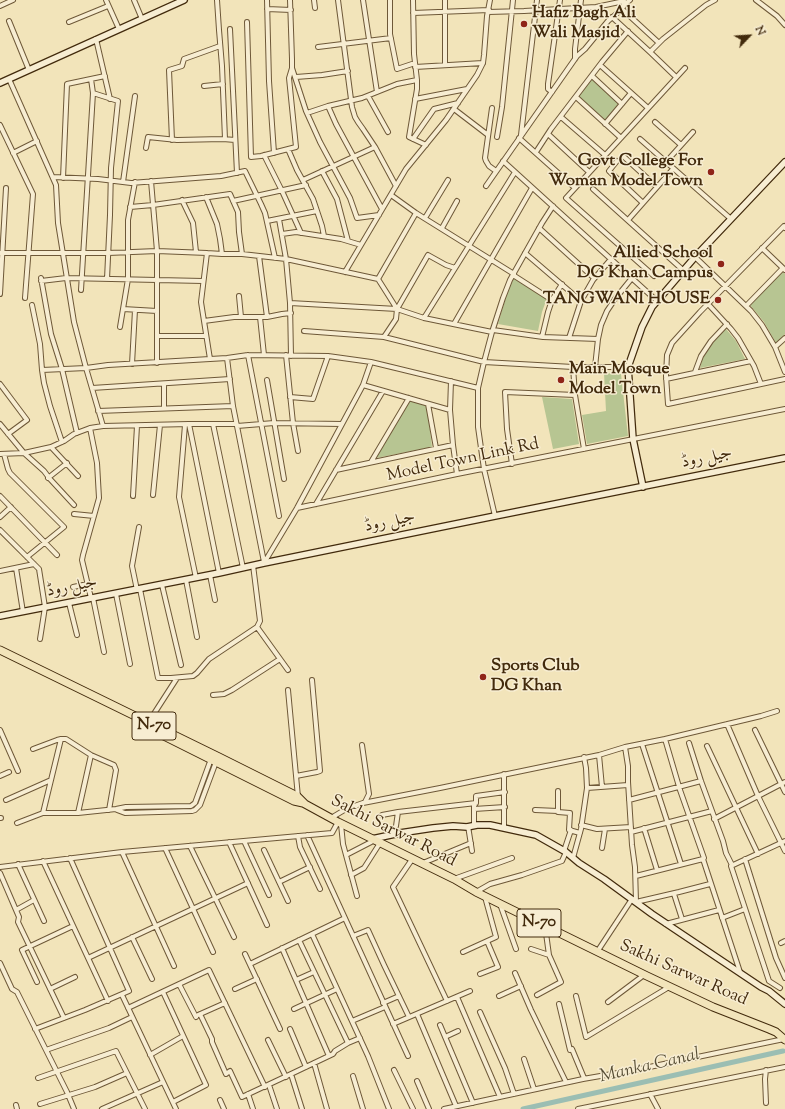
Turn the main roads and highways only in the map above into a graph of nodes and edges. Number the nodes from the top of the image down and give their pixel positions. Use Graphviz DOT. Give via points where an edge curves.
graph roads {
  1 [pos="0,650"];
  2 [pos="0,656"];
  3 [pos="27,666"];
  4 [pos="94,699"];
  5 [pos="174,739"];
  6 [pos="305,804"];
  7 [pos="776,1032"];
  8 [pos="785,1034"];
  9 [pos="785,1040"];
  1 -- 3 [label="highway, Sakhi Sarwar Road / N-70"];
  2 -- 3 [label="highway, N-70"];
  3 -- 4 [label="highway, Sakhi Sarwar Road / N-70"];
  4 -- 5 [label="highway, N-70"];
  4 -- 5 [label="highway, Sakhi Sarwar Road / N-70" via="147,723"];
  5 -- 6 [label="highway, N-70" via="213,761"];
  5 -- 6 [label="highway, Sakhi Sarwar Road / N-70" via="230,763"];
  6 -- 7 [label="highway, Sakhi Sarwar Road / N-70" via="644,975"];
  7 -- 8 [label="highway, Sakhi Sarwar Road / N-70"];
  7 -- 9 [label="highway, Sakhi Sarwar Road / N-70"];
}
